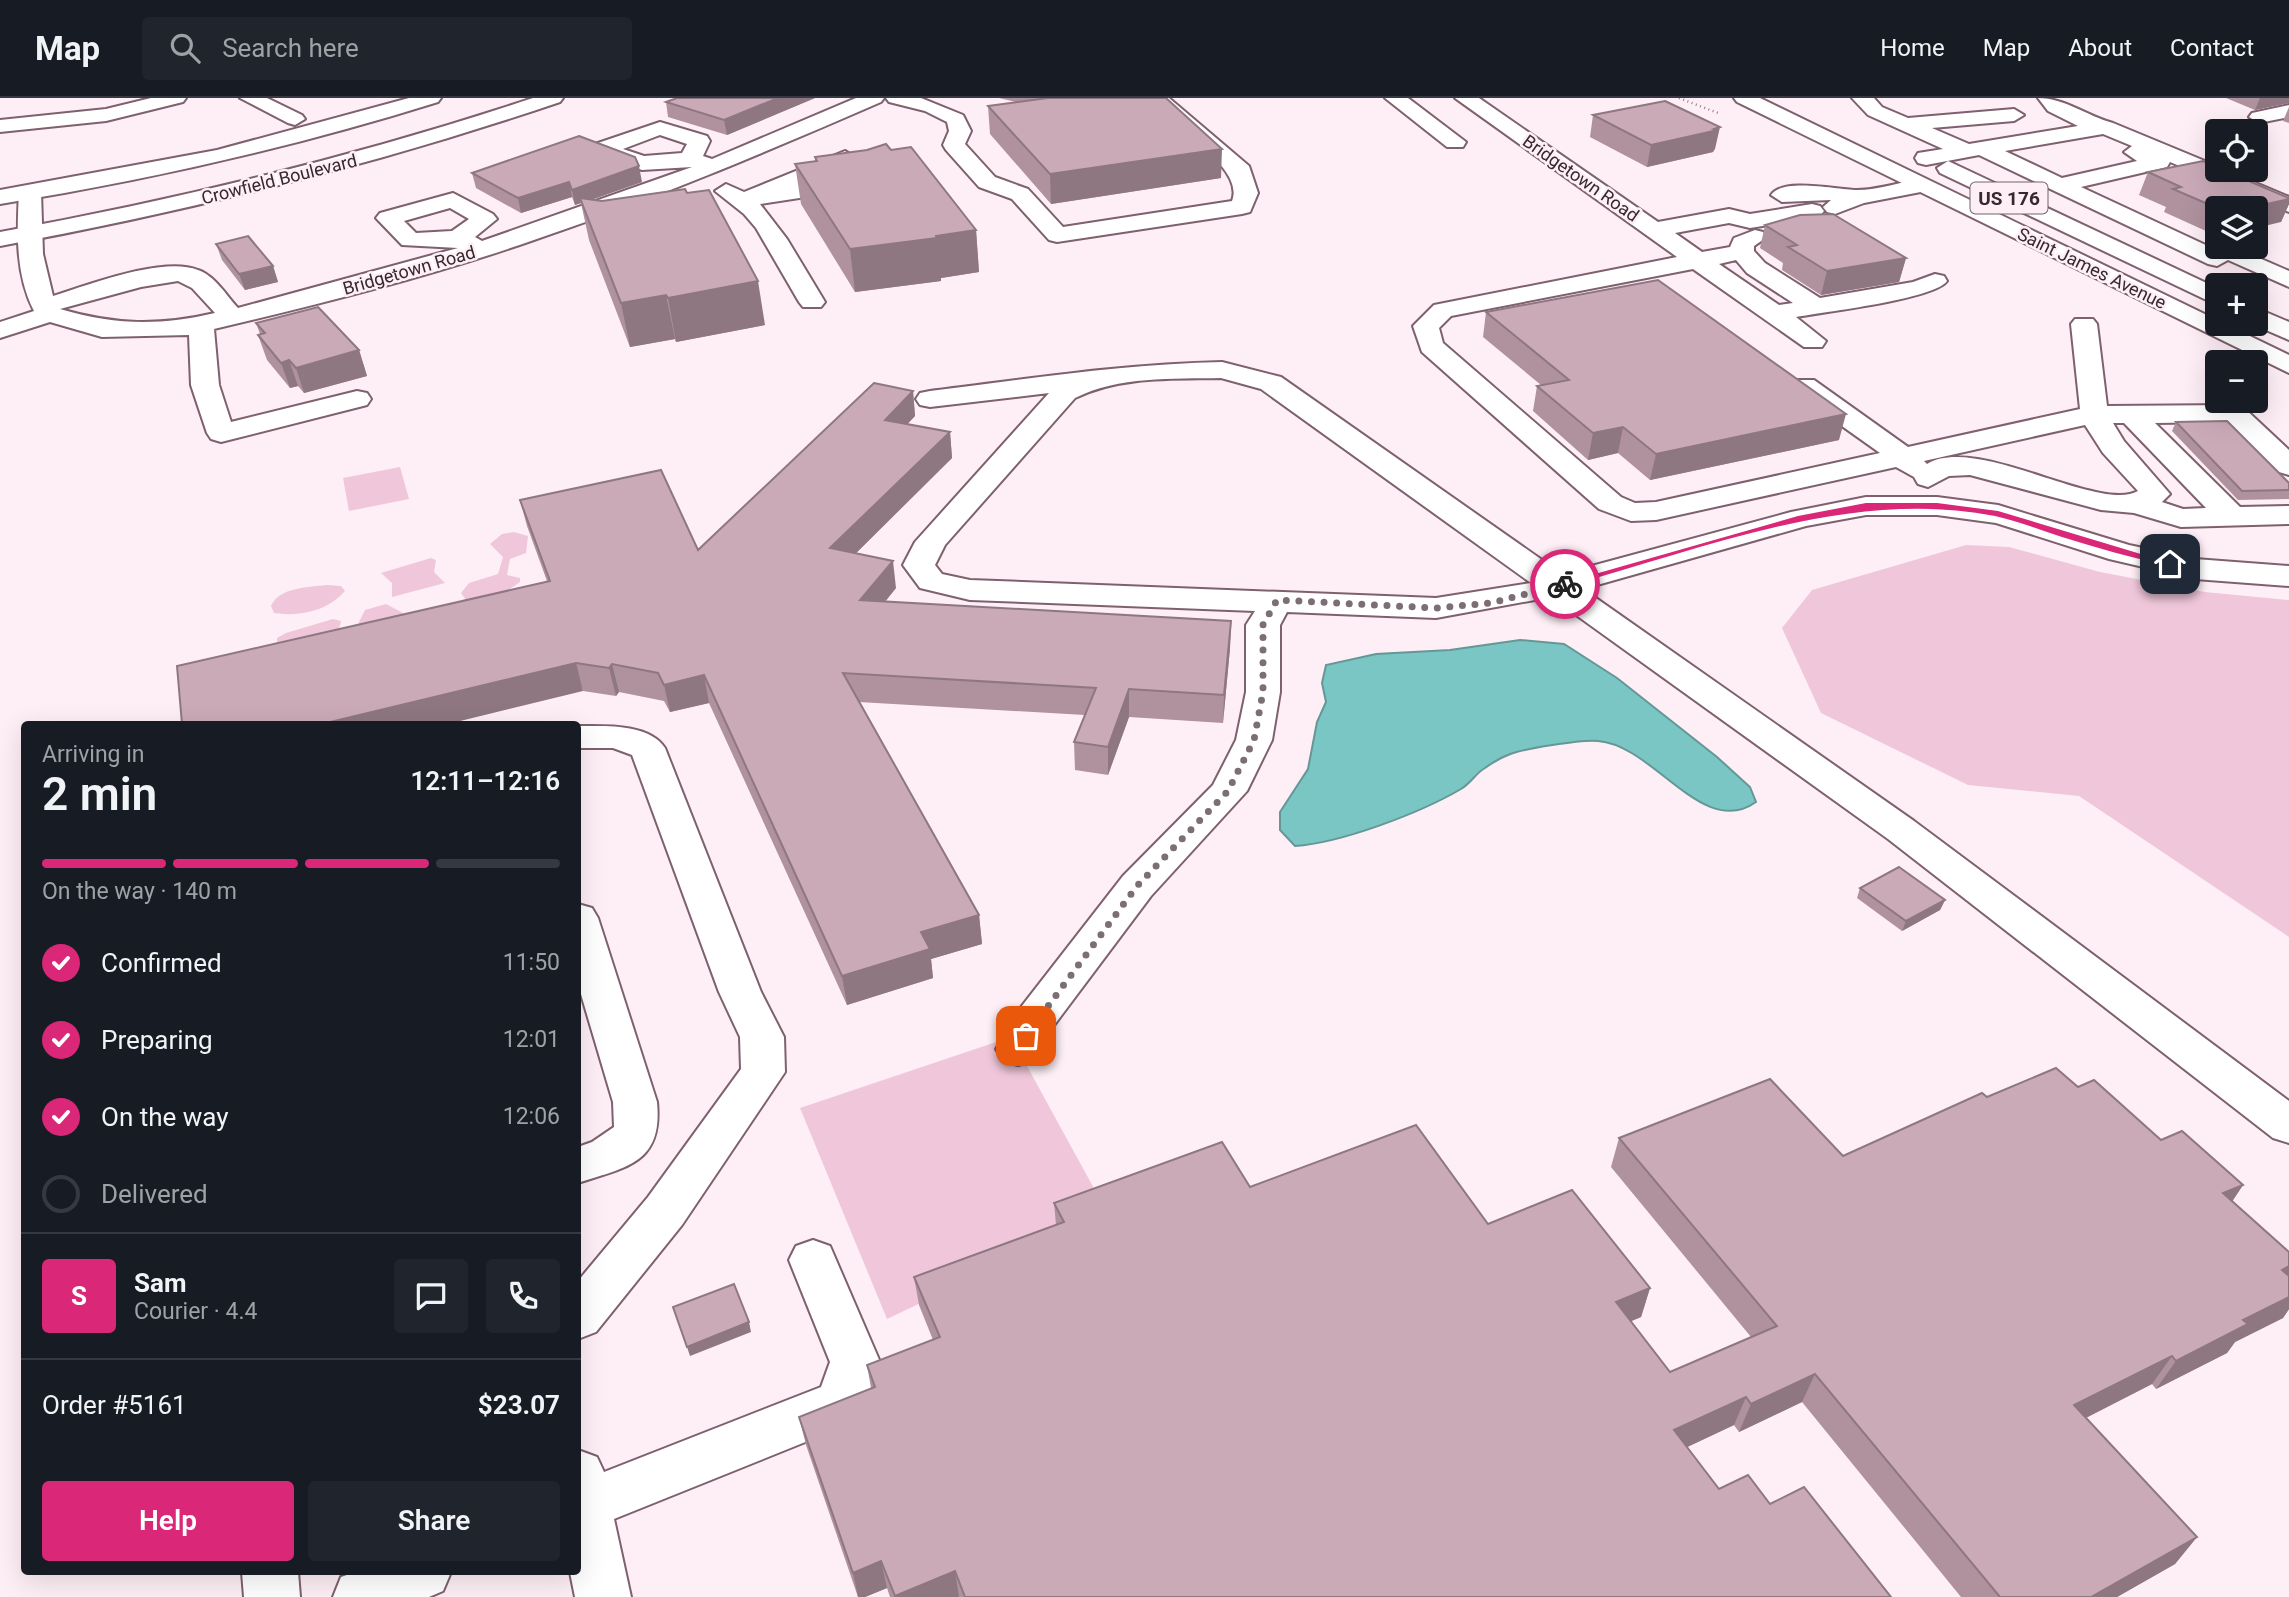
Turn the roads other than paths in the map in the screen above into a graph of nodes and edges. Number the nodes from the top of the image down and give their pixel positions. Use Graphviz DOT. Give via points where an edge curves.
graph roads {
  1 [pos="29,98"];
  2 [pos="176,98"];
  3 [pos="250,98"];
  4 [pos="431,98"];
  5 [pos="554,98"];
  6 [pos="874,98"];
  7 [pos="896,98"];
  8 [pos="1157,98"];
  9 [pos="1395,98"];
  10 [pos="1465,98"];
  11 [pos="1744,98"];
  12 [pos="1862,98"];
  13 [pos="1954,98"];
  14 [pos="1994,98"];
  15 [pos="2048,98"];
  16 [pos="933,102"];
  17 [pos="2289,111"];
  18 [pos="2014,115"];
  19 [pos="2259,117"];
  20 [pos="295,119"];
  21 [pos="1979,120"];
  22 [pos="1900,123"];
  23 [pos="2,126"];
  24 [pos="1864,129"];
  25 [pos="2096,129"];
  26 [pos="2041,138"];
  27 [pos="1455,142"];
  28 [pos="1974,149"];
  29 [pos="867,157"];
  30 [pos="1926,158"];
  31 [pos="689,168"];
  32 [pos="870,181"];
  33 [pos="2059,185"];
  34 [pos="1923,186"];
  35 [pos="30,192"];
  36 [pos="0,197"];
  37 [pos="1858,198"];
  38 [pos="2289,205"];
  39 [pos="745,207"];
  40 [pos="1812,211"];
  41 [pos="1730,216"];
  42 [pos="566,221"];
  43 [pos="1655,230"];
  44 [pos="29,233"];
  45 [pos="602,233"];
  46 [pos="458,238"];
  47 [pos="0,239"];
  48 [pos="480,249"];
  49 [pos="1742,252"];
  50 [pos="1696,261"];
  51 [pos="1646,272"];
  52 [pos="2289,280"];
  53 [pos="1935,281"];
  54 [pos="1669,288"];
  55 [pos="2205,291"];
  56 [pos="813,302"];
  57 [pos="1816,306"];
  58 [pos="45,307"];
  59 [pos="0,314"];
  60 [pos="1774,314"];
  61 [pos="232,317"];
  62 [pos="2268,322"];
  63 [pos="201,324"];
  64 [pos="2084,324"];
  65 [pos="0,330"];
  66 [pos="2289,332"];
  67 [pos="1813,341"];
  68 [pos="2289,365"];
  69 [pos="1092,379"];
  70 [pos="1804,386"];
  71 [pos="357,399"];
  72 [pos="930,399"];
  73 [pos="2092,415"];
  74 [pos="2132,415"];
  75 [pos="1901,456"];
  76 [pos="2289,466"];
  77 [pos="1932,492"];
  78 [pos="2137,504"];
  79 [pos="2289,514"];
  80 [pos="2232,517"];
  81 [pos="2289,576"];
  82 [pos="1569,583"];
  83 [pos="1277,600"];
  84 [pos="581,737"];
  85 [pos="581,928"];
  86 [pos="1018,1049"];
  87 [pos="2289,1125"];
  88 [pos="581,1164"];
  89 [pos="813,1260"];
  90 [pos="581,1313"];
  91 [pos="581,1495"];
  92 [pos="581,1504"];
  93 [pos="270,1575"];
  94 [pos="416,1575"];
  95 [pos="272,1597"];
  96 [pos="361,1597"];
  97 [pos="603,1597"];
  1 -- 23 [label="street"];
  2 -- 23 [label="street" via="106,115"];
  3 -- 20 [label="street"];
  4 -- 35 [label="street, Crowfield Boulevard" via="287,141 185,165"];
  5 -- 44 [label="street, Crowfield Boulevard" via="356,160 185,202"];
  6 -- 31 [label="street, Bridgetown Road" via="713,166"];
  7 -- 16 [label="street"];
  8 -- 16 [label="street" via="1241,171 1247,193 1242,207 1057,236 1020,194 987,182 954,145 960,131 956,119"];
  9 -- 27 [label="street"];
  10 -- 43 [label="street, Bridgetown Road"];
  11 -- 34 [label="street, Saint James Avenue"];
  12 -- 22 [label="street" via="1875,111"];
  13 -- 21 [label="street"];
  14 -- 18 [label="street"];
  15 -- 25 [label="street" via="2055,107"];
  17 -- 19 [label="street"];
  18 -- 21 [label="street"];
  18 -- 26 [label="street"];
  21 -- 22 [label="street"];
  22 -- 28 [label="street"];
  24 -- 30 [label="street, Saint James Avenue / US 176"];
  25 -- 26 [label="street"];
  25 -- 33 [label="street" via="2159,162"];
  25 -- 38 [label="street"];
  26 -- 28 [label="street"];
  28 -- 30 [label="street"];
  28 -- 33 [label="street"];
  29 -- 39 [label="street" via="840,159"];
  30 -- 55 [label="street, Saint James Avenue / US 176"];
  31 -- 39 [label="street" via="737,195"];
  31 -- 42 [label="street, Bridgetown Road"];
  32 -- 39 [label="street"];
  33 -- 52 [label="street"];
  34 -- 37 [label="street"];
  34 -- 68 [label="street, Saint James Avenue"];
  35 -- 36 [label="street, Crowfield Boulevard"];
  35 -- 44 [label="street"];
  37 -- 41 [label="street" via="1804,192 1733,203 1725,208"];
  37 -- 49 [label="street" via="1841,217 1826,225 1757,236 1742,243"];
  39 -- 56 [label="street"];
  40 -- 41 [label="street" via="1750,220"];
  41 -- 43 [label="street"];
  42 -- 45 [label="street"];
  42 -- 48 [label="street, Bridgetown Road"];
  43 -- 50 [label="street, Bridgetown Road"];
  44 -- 47 [label="street, Crowfield Boulevard"];
  44 -- 58 [label="street" via="35,290"];
  46 -- 48 [label="street"];
  48 -- 61 [label="street, Bridgetown Road"];
  49 -- 50 [label="street"];
  49 -- 57 [label="street" via="1756,268"];
  50 -- 51 [label="street"];
  50 -- 60 [label="street, Bridgetown Road"];
  51 -- 54 [label="street"];
  51 -- 75 [label="street" via="1443,310 1426,326 1431,345 1610,503 1632,512 1656,511"];
  53 -- 57 [label="street" via="1919,288"];
  57 -- 60 [label="street"];
  58 -- 59 [label="street"];
  58 -- 61 [label="street" via="184,274 206,289"];
  58 -- 63 [label="street, Bridgetown Road" via="102,329 179,329"];
  58 -- 65 [label="street"];
  60 -- 67 [label="street, Bridgetown Road"];
  61 -- 63 [label="street, Bridgetown Road"];
  62 -- 66 [label="street"];
  63 -- 71 [label="street" via="205,385 221,433"];
  64 -- 73 [label="street"];
  69 -- 72 [label="street"];
  69 -- 82 [label="street" via="1222,370 1271,383 1469,525"];
  69 -- 83 [label="street" via="1065,392 931,542 919,565 931,581 970,590"];
  70 -- 75 [label="street"];
  73 -- 74 [label="street"];
  73 -- 75 [label="street"];
  73 -- 78 [label="street" via="2109,443 2142,474 2155,494"];
  74 -- 76 [label="street" via="2233,413"];
  74 -- 80 [label="street"];
  75 -- 77 [label="street"];
  77 -- 78 [label="street" via="1941,468 1971,466 2101,501"];
  77 -- 81 [label="street" via="2120,552 2195,569"];
  77 -- 82 [label="street" via="1801,518"];
  78 -- 80 [label="street" via="2181,518"];
  79 -- 80 [label="street"];
  82 -- 83 [label="street" via="1491,603 1436,608"];
  82 -- 87 [label="street" via="1634,642 1901,830"];
  83 -- 86 [label="street" via="1263,625 1263,692 1254,740 1228,791 1137,886 1033,1022"];
  84 -- 90 [label="street" via="617,737 647,748 740,992 762,1037 763,1072 665,1211"];
  85 -- 88 [label="street" via="635,1102 638,1127 632,1141"];
  89 -- 91 [label="street" via="855,1363 842,1403"];
  92 -- 97 [label="street"];
  93 -- 95 [label="street"];
  94 -- 96 [label="street"];
}
